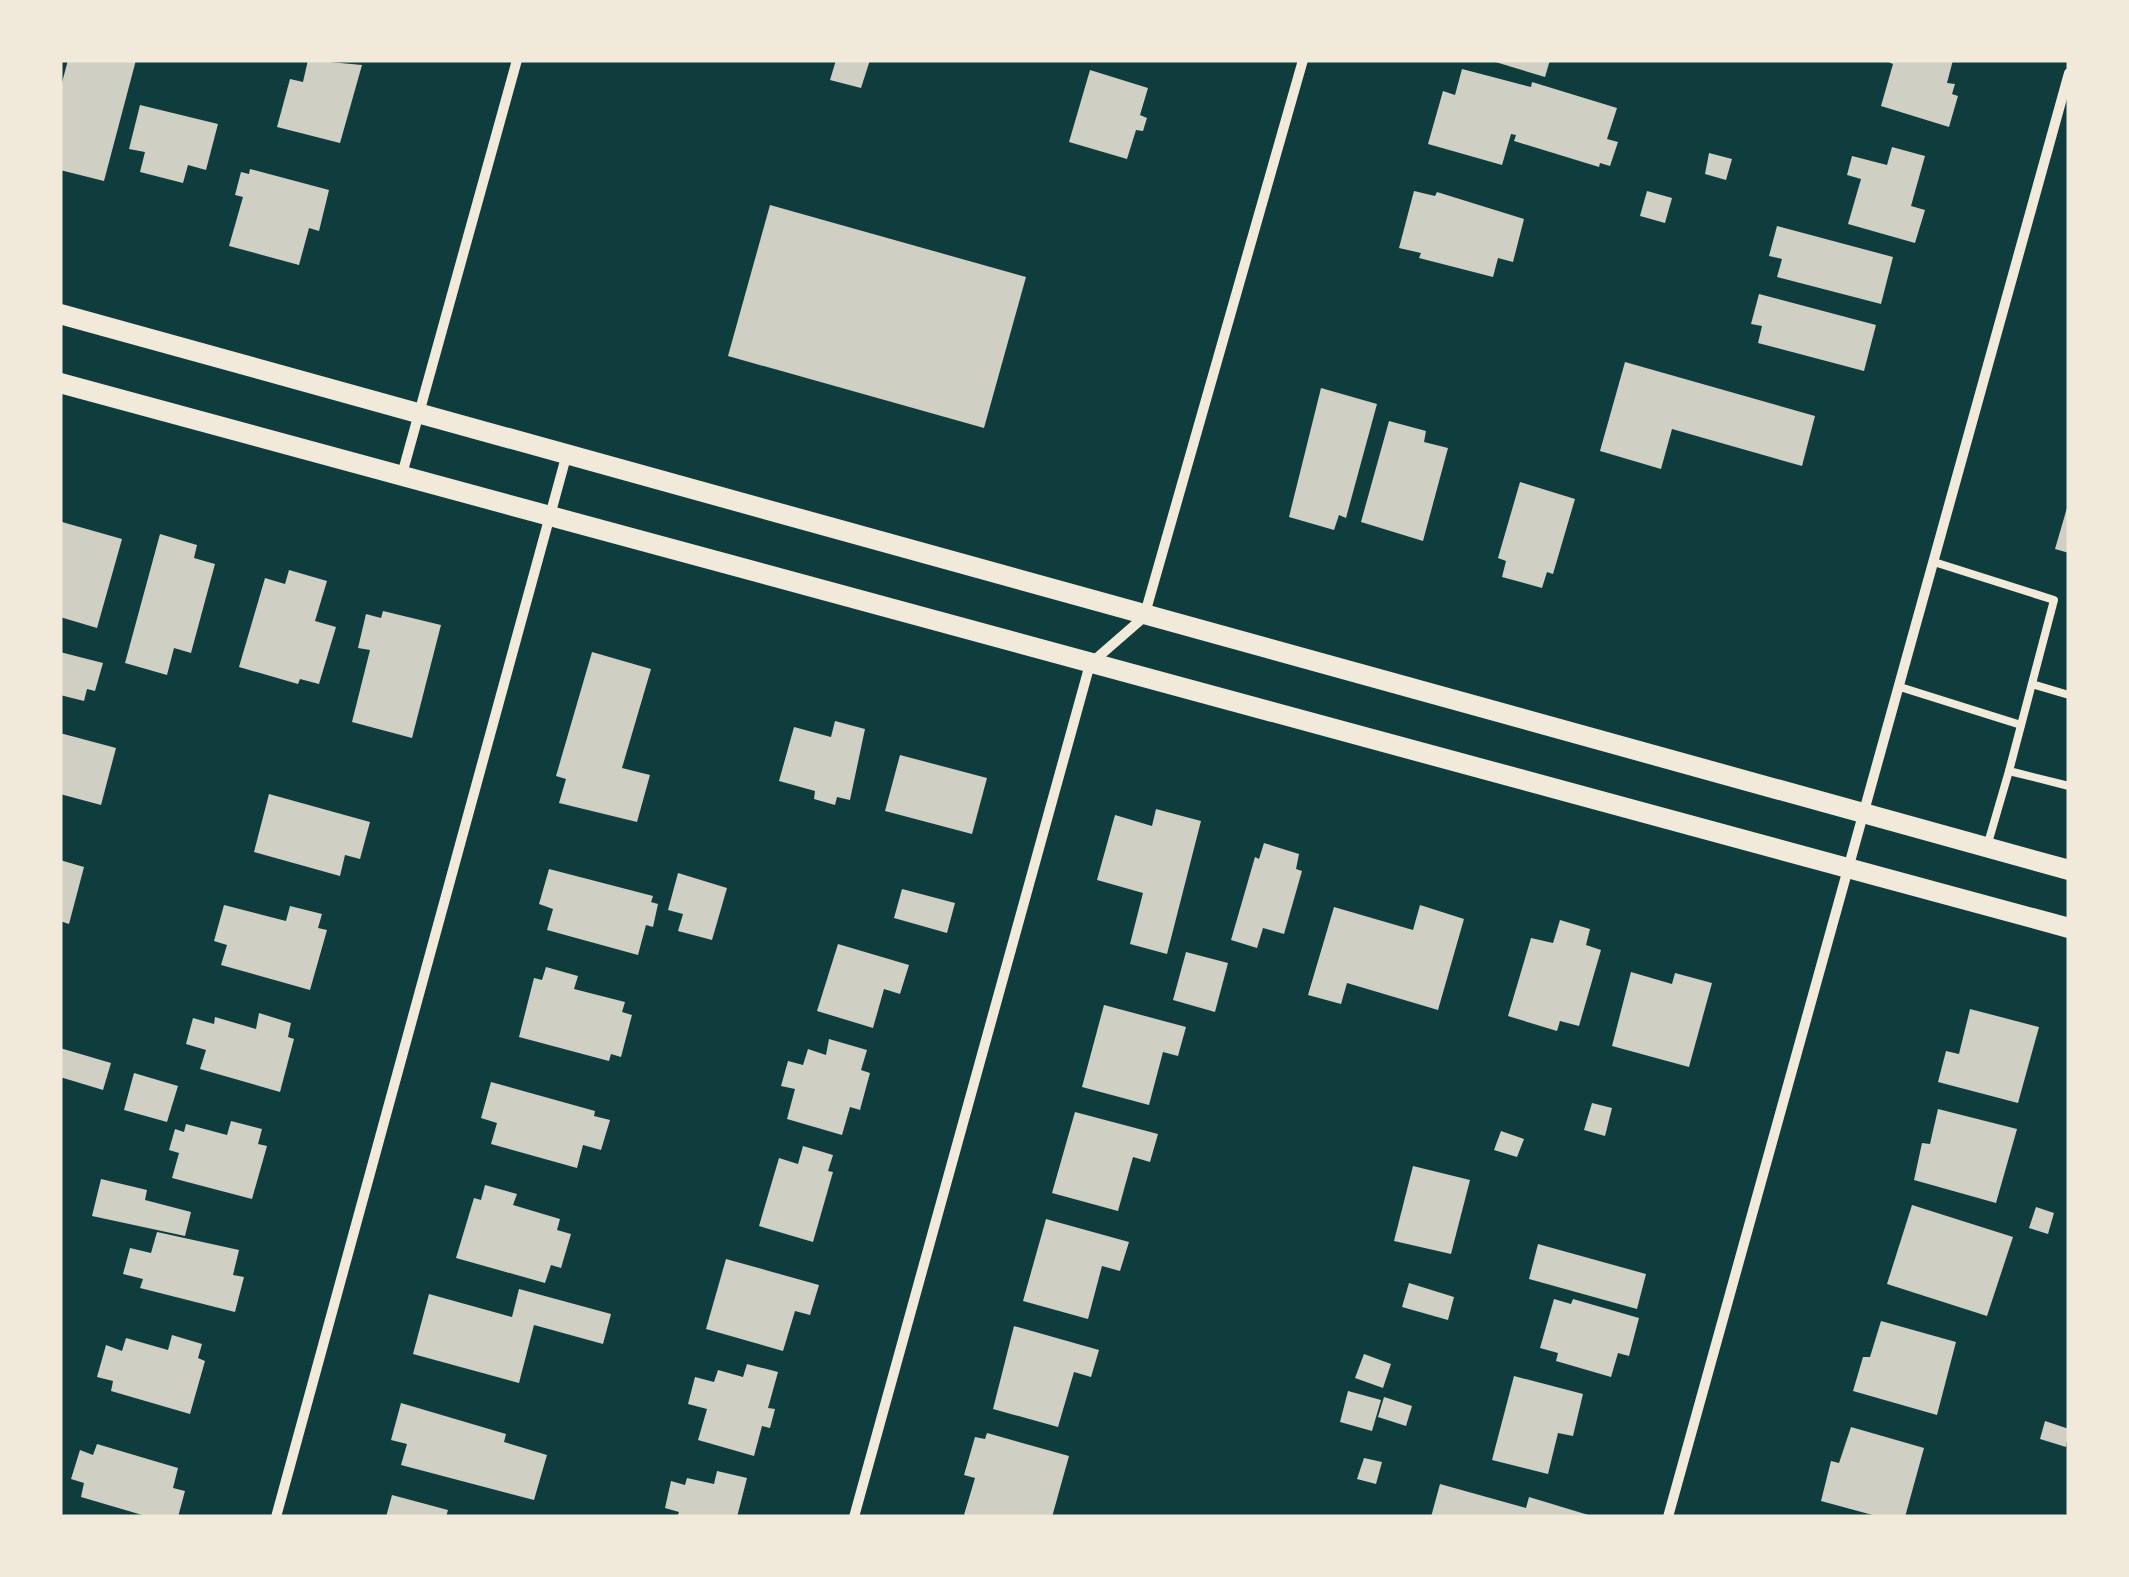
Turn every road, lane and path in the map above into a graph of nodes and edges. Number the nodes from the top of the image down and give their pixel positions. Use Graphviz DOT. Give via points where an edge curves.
graph roads {
  1 [pos="517,60"];
  2 [pos="1303,60"];
  3 [pos="2069,73"];
  4 [pos="60,314"];
  5 [pos="60,383"];
  6 [pos="420,416"];
  7 [pos="566,457"];
  8 [pos="401,479"];
  9 [pos="549,519"];
  10 [pos="1934,562"];
  11 [pos="1144,617"];
  12 [pos="1090,664"];
  13 [pos="2032,684"];
  14 [pos="1900,687"];
  15 [pos="2069,695"];
  16 [pos="2021,725"];
  17 [pos="2009,771"];
  18 [pos="2069,786"];
  19 [pos="1865,814"];
  20 [pos="1986,848"];
  21 [pos="1851,867"];
  22 [pos="2069,870"];
  23 [pos="2069,928"];
  24 [pos="276,1517"];
  25 [pos="854,1517"];
  26 [pos="1668,1517"];
  1 -- 6 [label="street"];
  2 -- 11 [label="street"];
  3 -- 10 [label="street"];
  4 -- 6 [label="main road"];
  5 -- 8 [label="main road"];
  6 -- 7 [label="main road"];
  6 -- 8 [label="street"];
  7 -- 9 [label="street"];
  7 -- 11 [label="main road"];
  8 -- 9 [label="main road"];
  9 -- 12 [label="main road"];
  9 -- 24 [label="street"];
  10 -- 13 [label="lane" via="2054,600"];
  10 -- 14 [label="street"];
  11 -- 12 [label="street"];
  11 -- 19 [label="main road"];
  12 -- 21 [label="main road"];
  12 -- 25 [label="street"];
  13 -- 15 [label="lane"];
  13 -- 16 [label="lane"];
  14 -- 16 [label="lane"];
  14 -- 19 [label="street"];
  16 -- 17 [label="lane"];
  17 -- 18 [label="lane"];
  17 -- 20 [label="lane"];
  19 -- 20 [label="main road"];
  19 -- 21 [label="street"];
  20 -- 22 [label="main road"];
  21 -- 23 [label="main road"];
  21 -- 26 [label="street"];
}
